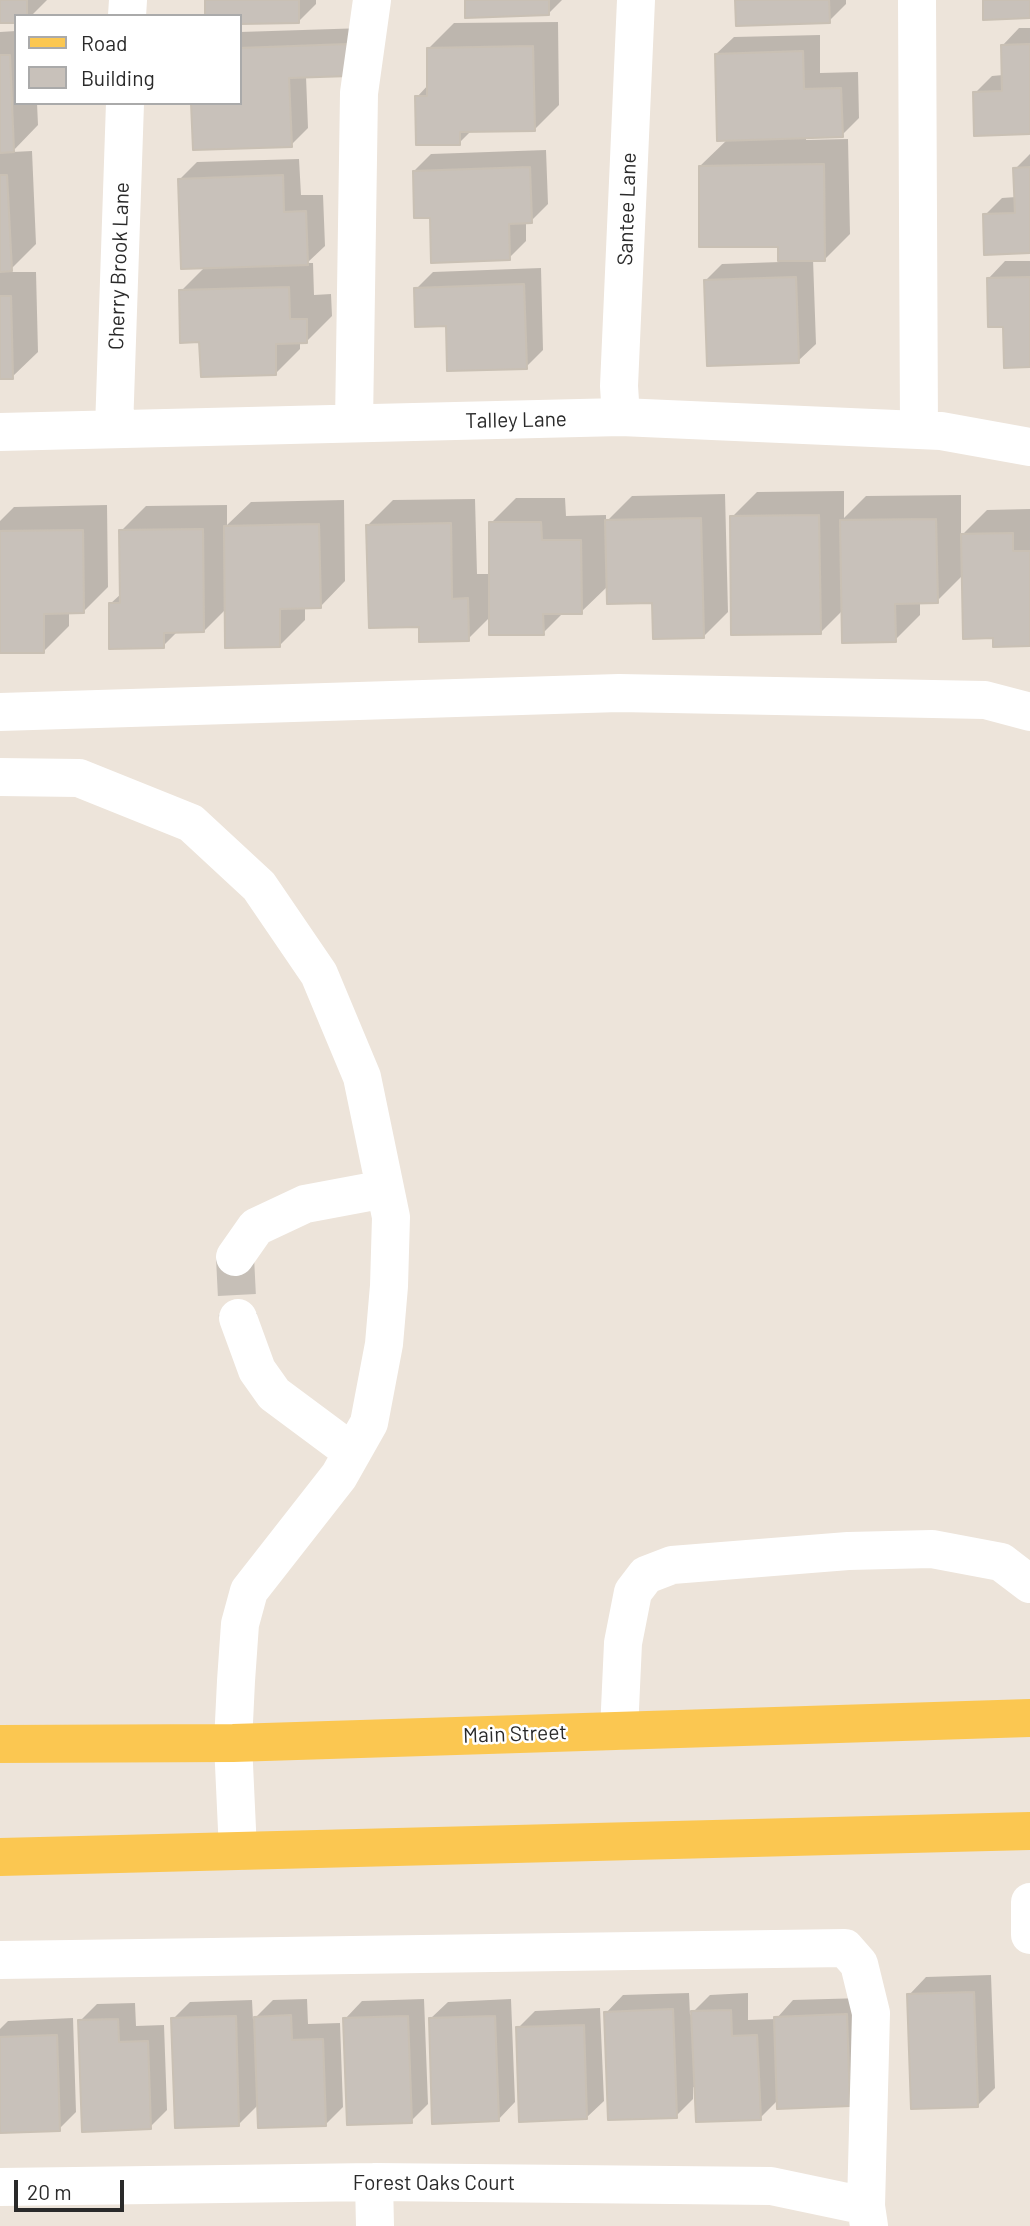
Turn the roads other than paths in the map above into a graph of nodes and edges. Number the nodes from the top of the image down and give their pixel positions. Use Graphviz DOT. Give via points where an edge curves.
graph roads {
  1 [pos="372,0"];
  2 [pos="636,0"];
  3 [pos="917,0"];
  4 [pos="125,105"];
  5 [pos="621,417"];
  6 [pos="355,424"];
  7 [pos="114,429"];
  8 [pos="919,429"];
  9 [pos="0,432"];
  10 [pos="1030,447"];
  11 [pos="0,712"];
  12 [pos="1030,712"];
  13 [pos="0,777"];
  14 [pos="385,1189"];
  15 [pos="235,1257"];
  16 [pos="238,1318"];
  17 [pos="352,1452"];
  18 [pos="1030,1584"];
  19 [pos="1030,1718"];
  20 [pos="619,1731"];
  21 [pos="233,1743"];
  22 [pos="0,1744"];
  23 [pos="1030,1831"];
  24 [pos="238,1852"];
  25 [pos="0,1857"];
  26 [pos="1030,1902"];
  27 [pos="1030,1936"];
  28 [pos="0,1960"];
  29 [pos="374,2182"];
  30 [pos="0,2187"];
  31 [pos="867,2216"];
  32 [pos="375,2226"];
  1 -- 6 [label="street" via="359,93"];
  2 -- 5 [label="street, Santee Lane"];
  3 -- 8 [label="street"];
  4 -- 7 [label="street, Cherry Brook Lane"];
  5 -- 6 [label="street, Talley Lane"];
  5 -- 8 [label="street, Talley Lane"];
  6 -- 7 [label="street, Talley Lane"];
  7 -- 9 [label="street, Talley Lane"];
  8 -- 10 [label="street, Talley Lane"];
  11 -- 12 [label="street" via="619,693 985,700"];
  13 -- 14 [label="street" via="79,778 191,823 259,886 319,974 362,1077"];
  14 -- 15 [label="street" via="305,1204 256,1227"];
  14 -- 17 [label="street" via="391,1217 384,1344 369,1423"];
  16 -- 17 [label="street" via="257,1370 274,1394"];
  17 -- 21 [label="street" via="339,1476 249,1591 240,1624"];
  18 -- 20 [label="street" via="1000,1562 932,1549 672,1564 646,1575 633,1592 623,1643"];
  19 -- 20 [label="main road, Main Street"];
  20 -- 21 [label="main road, Main Street"];
  21 -- 22 [label="main road, Main Street"];
  21 -- 24 [label="street"];
  23 -- 24 [label="main road"];
  24 -- 25 [label="main road"];
  26 -- 27 [label="street"];
  28 -- 31 [label="street" via="845,1948 859,1964 871,2013"];
  29 -- 30 [label="street, Forest Oaks Court"];
  29 -- 31 [label="street, Forest Oaks Court" via="771,2186"];
  29 -- 32 [label="street"];
}
